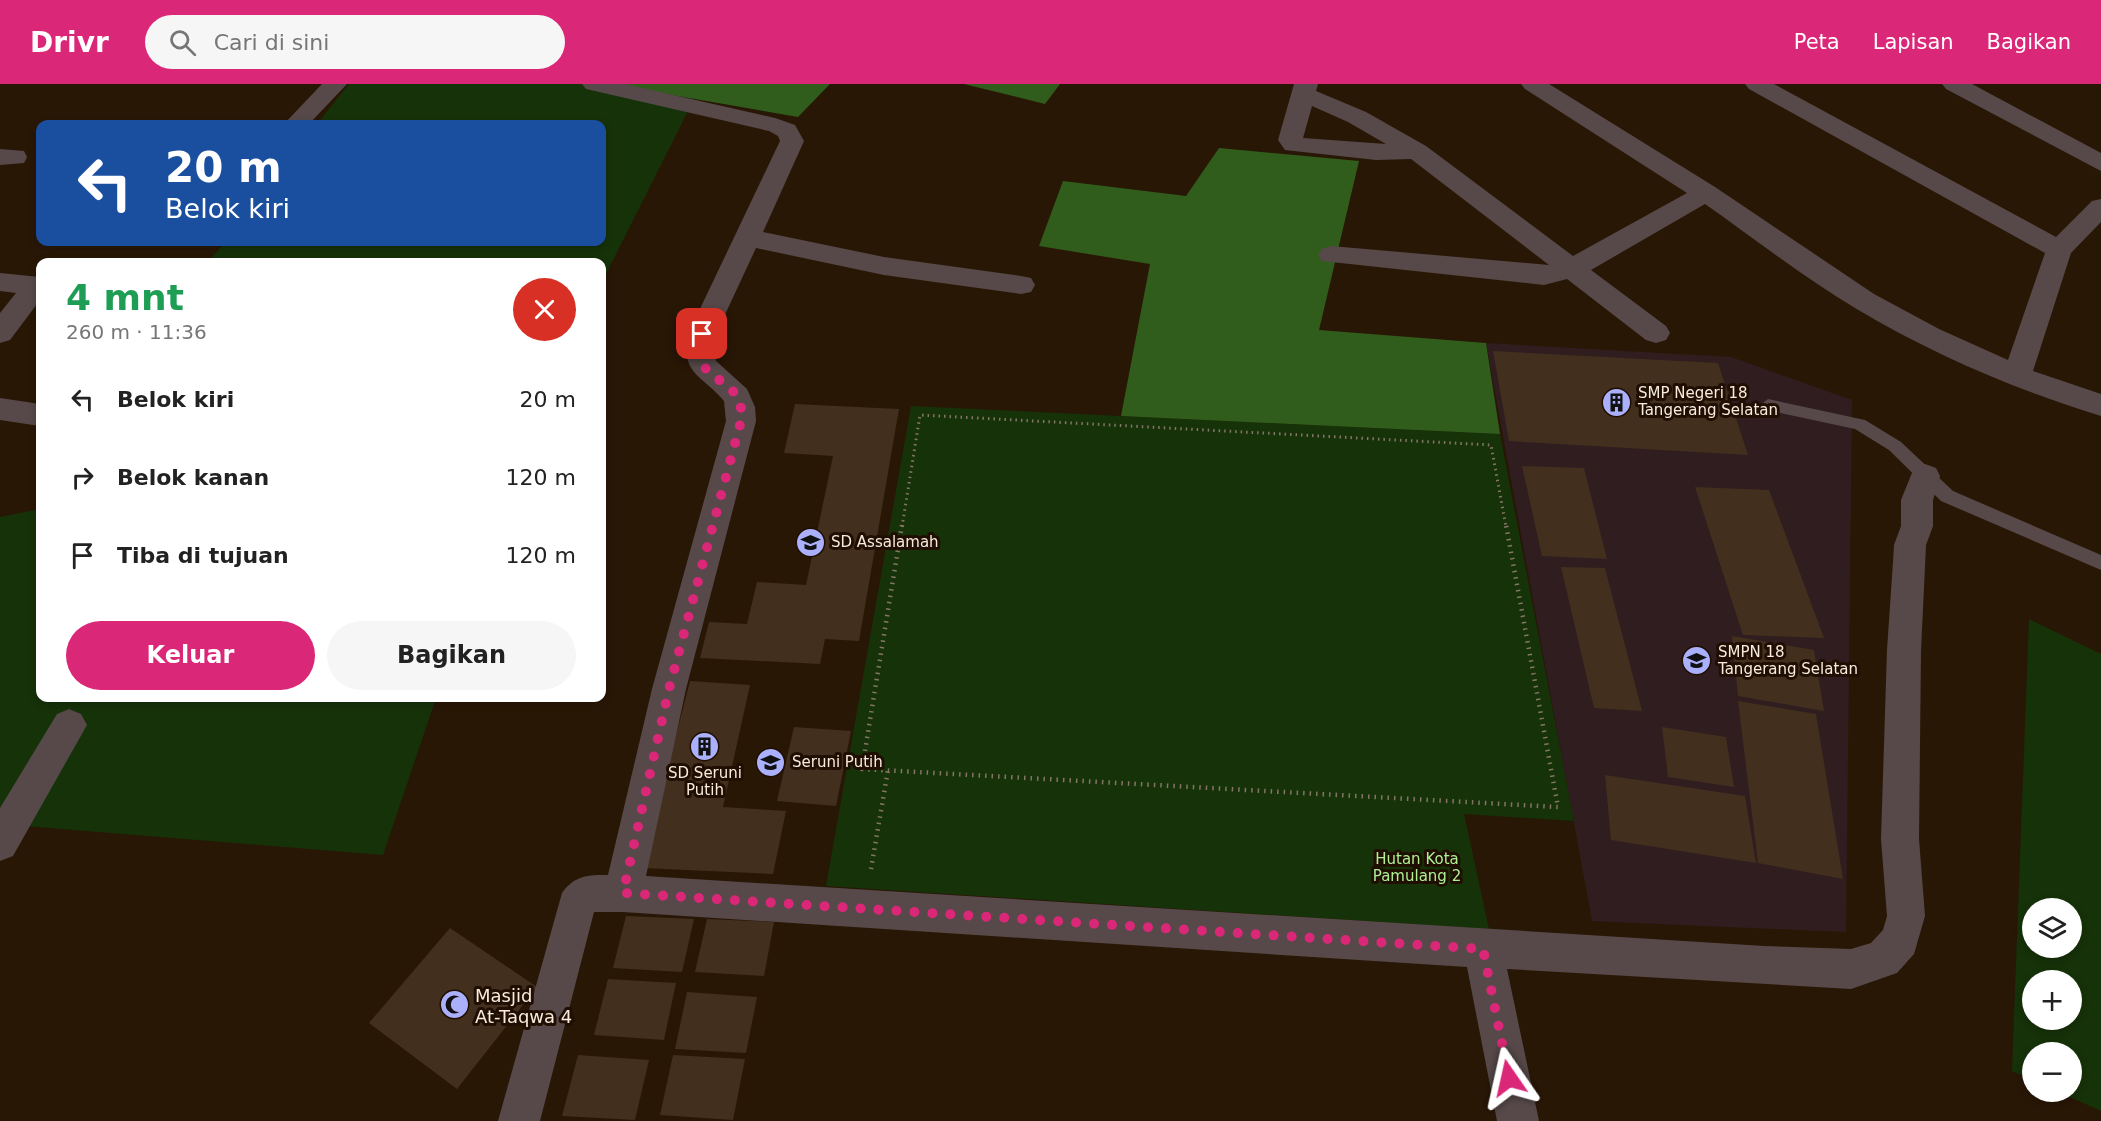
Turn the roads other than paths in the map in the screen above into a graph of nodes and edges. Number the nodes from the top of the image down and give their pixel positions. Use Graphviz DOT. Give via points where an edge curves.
graph roads {
  1 [pos="335,84"];
  2 [pos="594,84"];
  3 [pos="1533,84"];
  4 [pos="1757,84"];
  5 [pos="1958,85"];
  6 [pos="1305,89"];
  7 [pos="300,120"];
  8 [pos="1417,151"];
  9 [pos="2101,163"];
  10 [pos="1706,193"];
  11 [pos="2101,207"];
  12 [pos="747,237"];
  13 [pos="2060,250"];
  14 [pos="1331,255"];
  15 [pos="1572,269"];
  16 [pos="0,282"];
  17 [pos="1021,285"];
  18 [pos="36,286"];
  19 [pos="36,290"];
  20 [pos="0,333"];
  21 [pos="1656,333"];
  22 [pos="2017,376"];
  23 [pos="1768,405"];
  24 [pos="2101,405"];
  25 [pos="0,409"];
  26 [pos="36,414"];
  27 [pos="1925,476"];
  28 [pos="2101,563"];
  29 [pos="69,725"];
  30 [pos="0,843"];
  31 [pos="623,893"];
  32 [pos="1483,949"];
  33 [pos="519,1121"];
  34 [pos="1518,1121"];
  1 -- 7 [label="street"];
  2 -- 12 [label="street" via="785,129 792,141"];
  3 -- 10 [label="street"];
  4 -- 13 [label="street"];
  5 -- 9 [label="street"];
  6 -- 8 [label="street"];
  6 -- 8 [label="street" via="1290,140 1294,145"];
  8 -- 15 [label="street"];
  10 -- 15 [label="street"];
  10 -- 22 [label="street" via="1864,301"];
  11 -- 13 [label="street"];
  12 -- 17 [label="street" via="884,266"];
  12 -- 31 [label="street" via="702,334 699,354 704,366 737,395 742,405 741,421 669,689"];
  13 -- 22 [label="street"];
  14 -- 15 [label="street" via="1528,276"];
  15 -- 21 [label="street"];
  16 -- 18 [label="street"];
  19 -- 20 [label="street"];
  22 -- 24 [label="street"];
  23 -- 27 [label="lane" via="1859,424 1895,446"];
  25 -- 26 [label="street"];
  27 -- 28 [label="lane" via="1947,496"];
  27 -- 32 [label="street" via="1910,545 1904,650 1900,839 1906,916 1900,940 1883,959 1851,969"];
  29 -- 30 [label="street"];
  31 -- 32 [label="street"];
  31 -- 33 [label="street" via="584,894 578,902"];
  32 -- 34 [label="street"];
}
